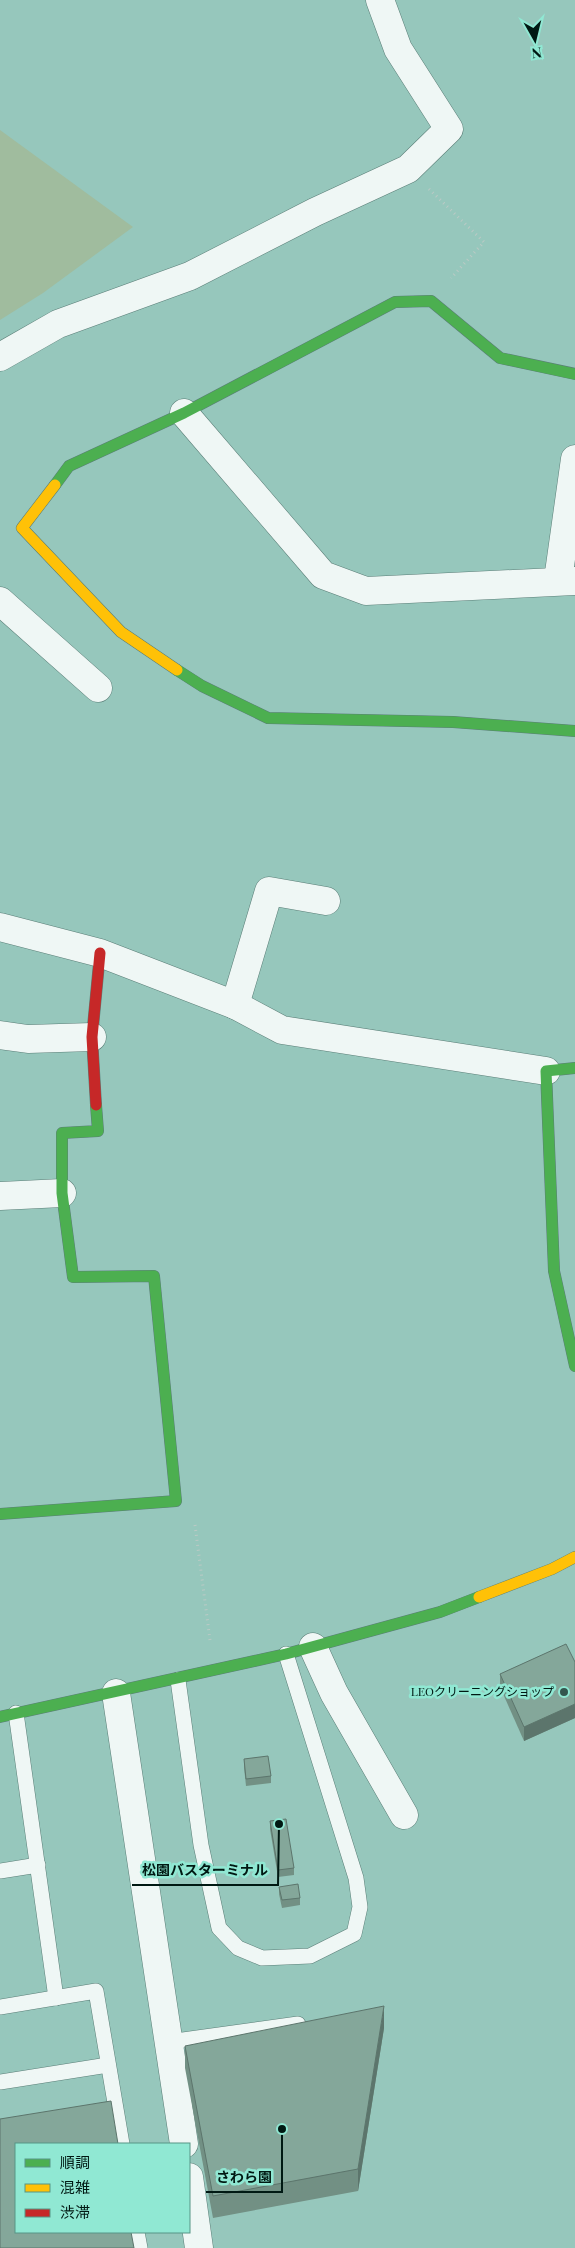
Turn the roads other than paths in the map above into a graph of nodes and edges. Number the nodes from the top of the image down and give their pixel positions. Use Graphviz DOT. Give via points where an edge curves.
graph roads {
  1 [pos="380,0"];
  2 [pos="0,357"];
  3 [pos="575,374"];
  4 [pos="184,413"];
  5 [pos="575,459"];
  6 [pos="566,581"];
  7 [pos="0,601"];
  8 [pos="98,688"];
  9 [pos="575,731"];
  10 [pos="326,901"];
  11 [pos="0,927"];
  12 [pos="100,953"];
  13 [pos="235,1005"];
  14 [pos="0,1035"];
  15 [pos="92,1037"];
  16 [pos="575,1068"];
  17 [pos="546,1071"];
  18 [pos="62,1193"];
  19 [pos="0,1196"];
  20 [pos="575,1366"];
  21 [pos="0,1514"];
  22 [pos="575,1558"];
  23 [pos="313,1647"];
  24 [pos="286,1654"];
  25 [pos="178,1680"];
  26 [pos="116,1693"];
  27 [pos="16,1713"];
  28 [pos="0,1717"];
  29 [pos="404,1815"];
  30 [pos="38,1865"];
  31 [pos="0,1870"];
  32 [pos="56,1998"];
  33 [pos="0,2007"];
  34 [pos="309,2023"];
  35 [pos="168,2042"];
  36 [pos="108,2065"];
  37 [pos="0,2082"];
  38 [pos="122,2143"];
  39 [pos="184,2143"];
  40 [pos="190,2184"];
  41 [pos="137,2233"];
  42 [pos="140,2248"];
  43 [pos="199,2248"];
  1 -- 2 [label="street" via="398,49 450,129 408,169 190,276 58,324"];
  3 -- 4 [label="street" via="500,358 431,301 395,302"];
  4 -- 6 [label="street" via="323,575 366,591"];
  4 -- 9 [label="street" via="69,466 22,528 121,632 202,686 268,718 453,722"];
  5 -- 6 [label="street"];
  7 -- 8 [label="street"];
  10 -- 13 [label="street" via="269,891"];
  11 -- 12 [label="street"];
  12 -- 13 [label="street"];
  12 -- 15 [label="street"];
  13 -- 17 [label="street" via="282,1030"];
  14 -- 15 [label="street" via="28,1039"];
  15 -- 18 [label="street" via="98,1131 62,1133"];
  16 -- 17 [label="street"];
  17 -- 20 [label="street" via="554,1271"];
  18 -- 19 [label="street"];
  18 -- 21 [label="street" via="73,1277 154,1276 176,1501"];
  22 -- 23 [label="street" via="440,1612"];
  23 -- 24 [label="street"];
  23 -- 29 [label="street" via="334,1693"];
  24 -- 25 [label="street"];
  24 -- 25 [label="lane" via="356,1878 360,1907 354,1934 310,1956 262,1958 238,1948 219,1928 201,1846"];
  25 -- 26 [label="street"];
  26 -- 27 [label="street"];
  26 -- 35 [label="street"];
  27 -- 28 [label="street"];
  27 -- 30 [label="lane"];
  30 -- 31 [label="lane"];
  30 -- 32 [label="lane"];
  32 -- 33 [label="lane"];
  32 -- 36 [label="lane" via="96,1991"];
  34 -- 35 [label="lane"];
  35 -- 39 [label="street"];
  36 -- 37 [label="lane"];
  36 -- 38 [label="lane"];
  40 -- 43 [label="street"];
  41 -- 42 [label="lane"];
}
